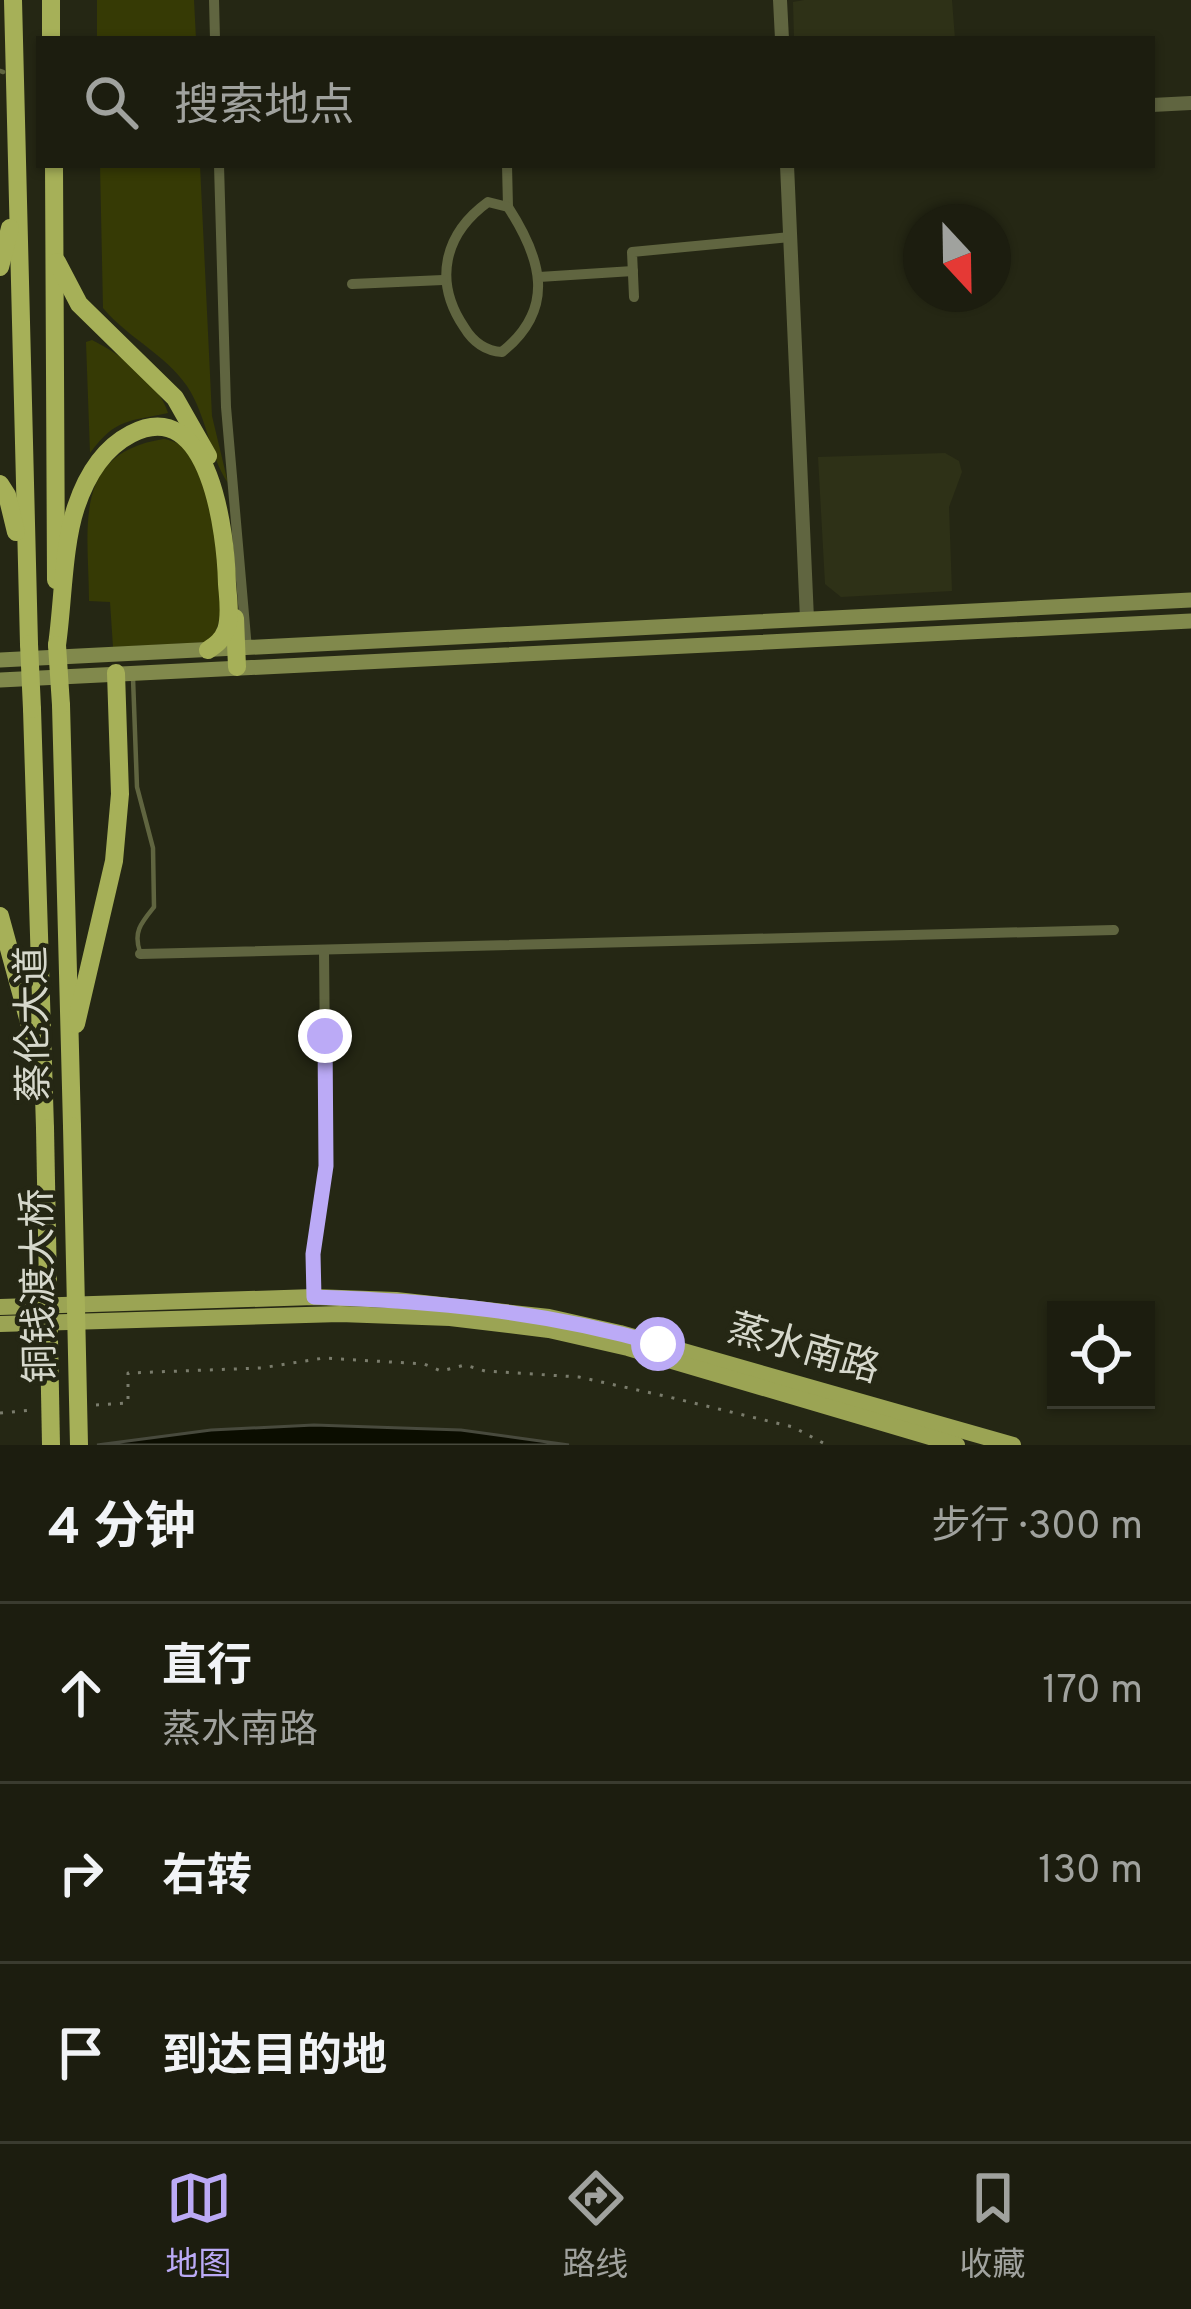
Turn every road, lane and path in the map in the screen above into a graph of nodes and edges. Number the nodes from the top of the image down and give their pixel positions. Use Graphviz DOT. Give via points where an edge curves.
graph roads {
  1 [pos="13,0"];
  2 [pos="214,0"];
  3 [pos="780,0"];
  4 [pos="52,3"];
  5 [pos="51,36"];
  6 [pos="215,36"];
  7 [pos="782,36"];
  8 [pos="4,72"];
  9 [pos="1191,103"];
  10 [pos="1155,105"];
  11 [pos="54,168"];
  12 [pos="219,168"];
  13 [pos="507,168"];
  14 [pos="787,168"];
  15 [pos="16,200"];
  16 [pos="508,207"];
  17 [pos="790,237"];
  18 [pos="56,260"];
  19 [pos="0,267"];
  20 [pos="633,271"];
  21 [pos="539,277"];
  22 [pos="443,280"];
  23 [pos="352,284"];
  24 [pos="634,297"];
  25 [pos="0,484"];
  26 [pos="1191,600"];
  27 [pos="807,619"];
  28 [pos="1191,621"];
  29 [pos="29,644"];
  30 [pos="58,645"];
  31 [pos="208,650"];
  32 [pos="240,655"];
  33 [pos="0,660"];
  34 [pos="124,673"];
  35 [pos="0,680"];
  36 [pos="0,916"];
  37 [pos="1114,930"];
  38 [pos="324,950"];
  39 [pos="140,954"];
  40 [pos="70,1052"];
  41 [pos="43,1072"];
  42 [pos="72,1126"];
  43 [pos="45,1128"];
  44 [pos="314,1297"];
  45 [pos="0,1307"];
  46 [pos="0,1324"];
  47 [pos="86,1406"];
  48 [pos="43,1409"];
  49 [pos="0,1413"];
  50 [pos="51,1445"];
  51 [pos="79,1445"];
  52 [pos="826,1445"];
  53 [pos="957,1445"];
  54 [pos="1013,1445"];
  1 -- 8 [label="highway"];
  2 -- 6 [label="street"];
  3 -- 7 [label="street"];
  4 -- 5 [label="highway"];
  8 -- 15 [label="highway"];
  9 -- 10 [label="street"];
  11 -- 18 [label="highway"];
  12 -- 32 [label="street"];
  13 -- 16 [label="street"];
  14 -- 17 [label="street"];
  15 -- 19 [label="highway"];
  15 -- 29 [label="highway"];
  16 -- 21 [label="street"];
  16 -- 22 [label="street" via="488,202 468,216 448,248"];
  17 -- 20 [label="street" via="640,250 632,252"];
  17 -- 27 [label="street"];
  18 -- 30 [label="highway"];
  18 -- 32 [label="highway" via="79,304 175,398 214,467"];
  20 -- 21 [label="street"];
  20 -- 24 [label="street"];
  21 -- 22 [label="street" via="530,320 502,352 469,335"];
  22 -- 23 [label="street"];
  25 -- 29 [label="highway" via="14,516"];
  26 -- 27 [label="main road"];
  27 -- 32 [label="main road"];
  28 -- 32 [label="main road"];
  29 -- 41 [label="highway, 蔡伦大道, bridge"];
  30 -- 31 [label="highway" via="75,510 94,468 124,438 156,426 193,448 218,499 228,624"];
  30 -- 40 [label="highway, 蔡伦大道, bridge"];
  31 -- 32 [label="main road"];
  31 -- 33 [label="main road"];
  32 -- 34 [label="main road"];
  34 -- 35 [label="main road"];
  34 -- 39 [label="lane" via="153,848 154,907 138,926"];
  34 -- 40 [label="highway" via="114,861"];
  36 -- 41 [label="highway"];
  37 -- 38 [label="street"];
  38 -- 39 [label="street"];
  38 -- 44 [label="street" via="326,1166"];
  40 -- 42 [label="highway, 蔡伦大道"];
  41 -- 43 [label="highway, 蔡伦大道"];
  42 -- 51 [label="highway, 铜钱渡大桥, bridge"];
  43 -- 50 [label="highway, 铜钱渡大桥, bridge"];
  44 -- 45 [label="main road, 蒸水南路"];
  44 -- 54 [label="main road, 蒸水南路" via="452,1304 575,1322"];
  46 -- 53 [label="main road, 蒸水南路" via="319,1314 549,1330"];
  47 -- 52 [label="path" via="128,1403 128,1372 323,1358 441,1371 465,1365 579,1377 793,1427"];
  48 -- 49 [label="path"];
}
